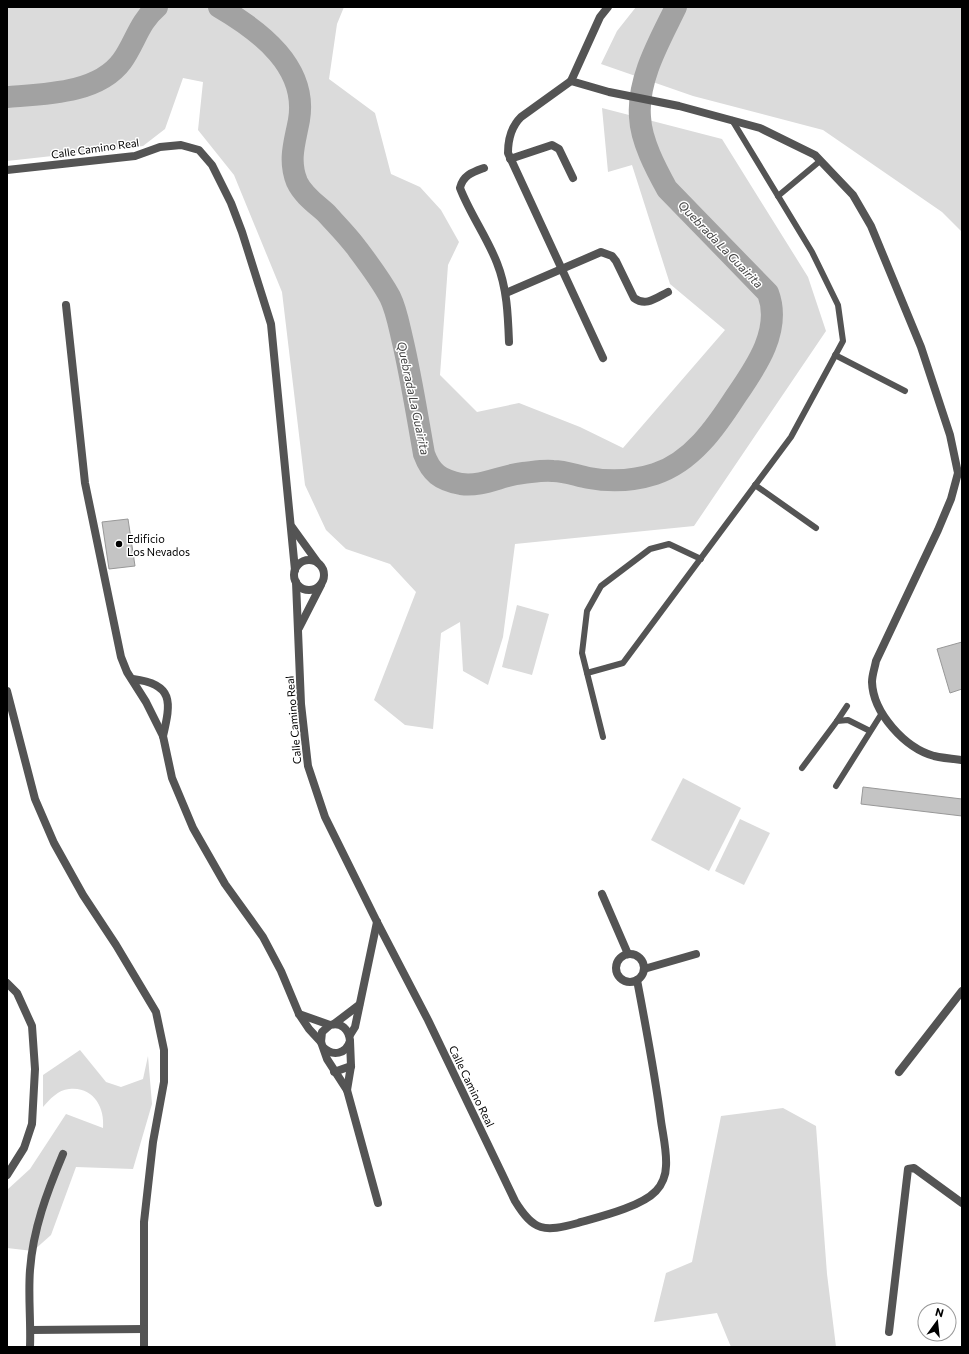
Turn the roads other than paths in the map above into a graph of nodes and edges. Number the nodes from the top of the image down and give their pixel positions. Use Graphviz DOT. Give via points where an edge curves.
graph roads {
  1 [pos="608,7"];
  2 [pos="571,81"];
  3 [pos="732,120"];
  4 [pos="510,158"];
  5 [pos="820,161"];
  6 [pos="484,168"];
  7 [pos="7,170"];
  8 [pos="573,178"];
  9 [pos="778,196"];
  10 [pos="562,269"];
  11 [pos="668,292"];
  12 [pos="506,293"];
  13 [pos="66,305"];
  14 [pos="509,342"];
  15 [pos="835,355"];
  16 [pos="603,358"];
  17 [pos="905,391"];
  18 [pos="755,485"];
  19 [pos="291,526"];
  20 [pos="816,528"];
  21 [pos="701,559"];
  22 [pos="318,564"];
  23 [pos="295,570"];
  24 [pos="322,581"];
  25 [pos="296,582"];
  26 [pos="299,629"];
  27 [pos="587,673"];
  28 [pos="133,680"];
  29 [pos="7,691"];
  30 [pos="847,706"];
  31 [pos="882,713"];
  32 [pos="837,721"];
  33 [pos="870,731"];
  34 [pos="163,736"];
  35 [pos="603,738"];
  36 [pos="962,760"];
  37 [pos="802,768"];
  38 [pos="836,786"];
  39 [pos="602,894"];
  40 [pos="377,922"];
  41 [pos="628,954"];
  42 [pos="696,954"];
  43 [pos="644,969"];
  44 [pos="637,980"];
  45 [pos="7,983"];
  46 [pos="962,991"];
  47 [pos="359,1005"];
  48 [pos="299,1014"];
  49 [pos="332,1025"];
  50 [pos="350,1038"];
  51 [pos="322,1045"];
  52 [pos="351,1066"];
  53 [pos="334,1072"];
  54 [pos="899,1072"];
  55 [pos="346,1090"];
  56 [pos="63,1154"];
  57 [pos="7,1175"];
  58 [pos="378,1203"];
  59 [pos="962,1203"];
  60 [pos="144,1329"];
  61 [pos="31,1330"];
  62 [pos="889,1332"];
  63 [pos="30,1347"];
  64 [pos="144,1347"];
  1 -- 2 [label="street" via="600,18"];
  2 -- 3 [label="street"];
  2 -- 4 [label="street" via="514,124 508,144"];
  3 -- 5 [label="street" via="760,128 814,155"];
  3 -- 9 [label="lane"];
  4 -- 8 [label="street" via="552,145 559,149"];
  4 -- 10 [label="street"];
  5 -- 9 [label="lane"];
  5 -- 31 [label="street" via="853,195 871,226 929,370 950,435 958,473 951,499 938,530 876,661 872,682 876,702"];
  6 -- 12 [label="street" via="469,174 462,181 460,188 497,262"];
  7 -- 19 [label="street, Calle Camino Real" via="135,156 160,147 181,145 198,150 212,165 231,203 271,324"];
  9 -- 15 [label="lane" via="812,252 838,305 843,341"];
  10 -- 11 [label="street" via="598,252 604,252 616,261 634,298 638,301 646,303"];
  10 -- 12 [label="street"];
  10 -- 16 [label="street"];
  12 -- 14 [label="street"];
  13 -- 28 [label="street" via="85,483 118,647 127,672"];
  15 -- 17 [label="lane"];
  15 -- 18 [label="lane" via="791,436"];
  18 -- 20 [label="lane"];
  18 -- 21 [label="lane"];
  19 -- 22 [label="street, Calle Camino Real"];
  19 -- 23 [label="street, Calle Camino Real"];
  21 -- 27 [label="lane" via="623,663"];
  21 -- 27 [label="lane" via="668,544 650,549 601,586 587,611 582,653"];
  22 -- 23 [label="street" via="305,561"];
  22 -- 24 [label="street, Calle Camino Real" via="322,569"];
  23 -- 25 [label="street, Calle Camino Real"];
  24 -- 25 [label="street" via="313,590 306,590"];
  24 -- 26 [label="street, Calle Camino Real"];
  25 -- 26 [label="street, Calle Camino Real"];
  26 -- 40 [label="street, Calle Camino Real" via="300,704 308,766 325,817"];
  27 -- 35 [label="lane"];
  28 -- 34 [label="street"];
  28 -- 34 [label="street" via="154,684 165,694 169,712"];
  29 -- 60 [label="street" via="35,800 54,842 83,895 116,944 156,1012 164,1050 164,1082 153,1142 144,1222"];
  30 -- 32 [label="lane"];
  31 -- 33 [label="lane"];
  31 -- 36 [label="street" via="888,724 907,742 933,756"];
  32 -- 33 [label="lane" via="848,720"];
  32 -- 37 [label="lane"];
  33 -- 38 [label="lane"];
  34 -- 48 [label="street" via="172,778 193,828 225,884 263,938 281,971"];
  39 -- 41 [label="street"];
  40 -- 44 [label="street, Calle Camino Real" via="428,1020 515,1201 525,1217 537,1226 552,1229 614,1212 647,1198 656,1191 663,1180 666,1166 657,1088"];
  40 -- 47 [label="street"];
  41 -- 43 [label="street" via="638,956 644,964"];
  41 -- 44 [label="street" via="620,959 616,968 617,973 628,982"];
  42 -- 43 [label="street"];
  43 -- 44 [label="street"];
  45 -- 57 [label="street" via="17,993 32,1026 35,1069 32,1124 24,1148"];
  46 -- 54 [label="street"];
  47 -- 49 [label="street"];
  47 -- 50 [label="street"];
  48 -- 49 [label="street"];
  48 -- 51 [label="street"];
  49 -- 50 [label="street" via="344,1027"];
  49 -- 51 [label="street" via="322,1032"];
  50 -- 51 [label="street" via="346,1050 342,1052 331,1053"];
  50 -- 52 [label="street"];
  51 -- 53 [label="street"];
  52 -- 53 [label="street"];
  52 -- 55 [label="street"];
  53 -- 55 [label="street"];
  55 -- 58 [label="street"];
  56 -- 61 [label="street" via="38,1221 30,1269 28,1305"];
  59 -- 62 [label="street" via="914,1168 908,1169"];
  60 -- 61 [label="street"];
  60 -- 64 [label="street"];
  61 -- 63 [label="street"];
}
